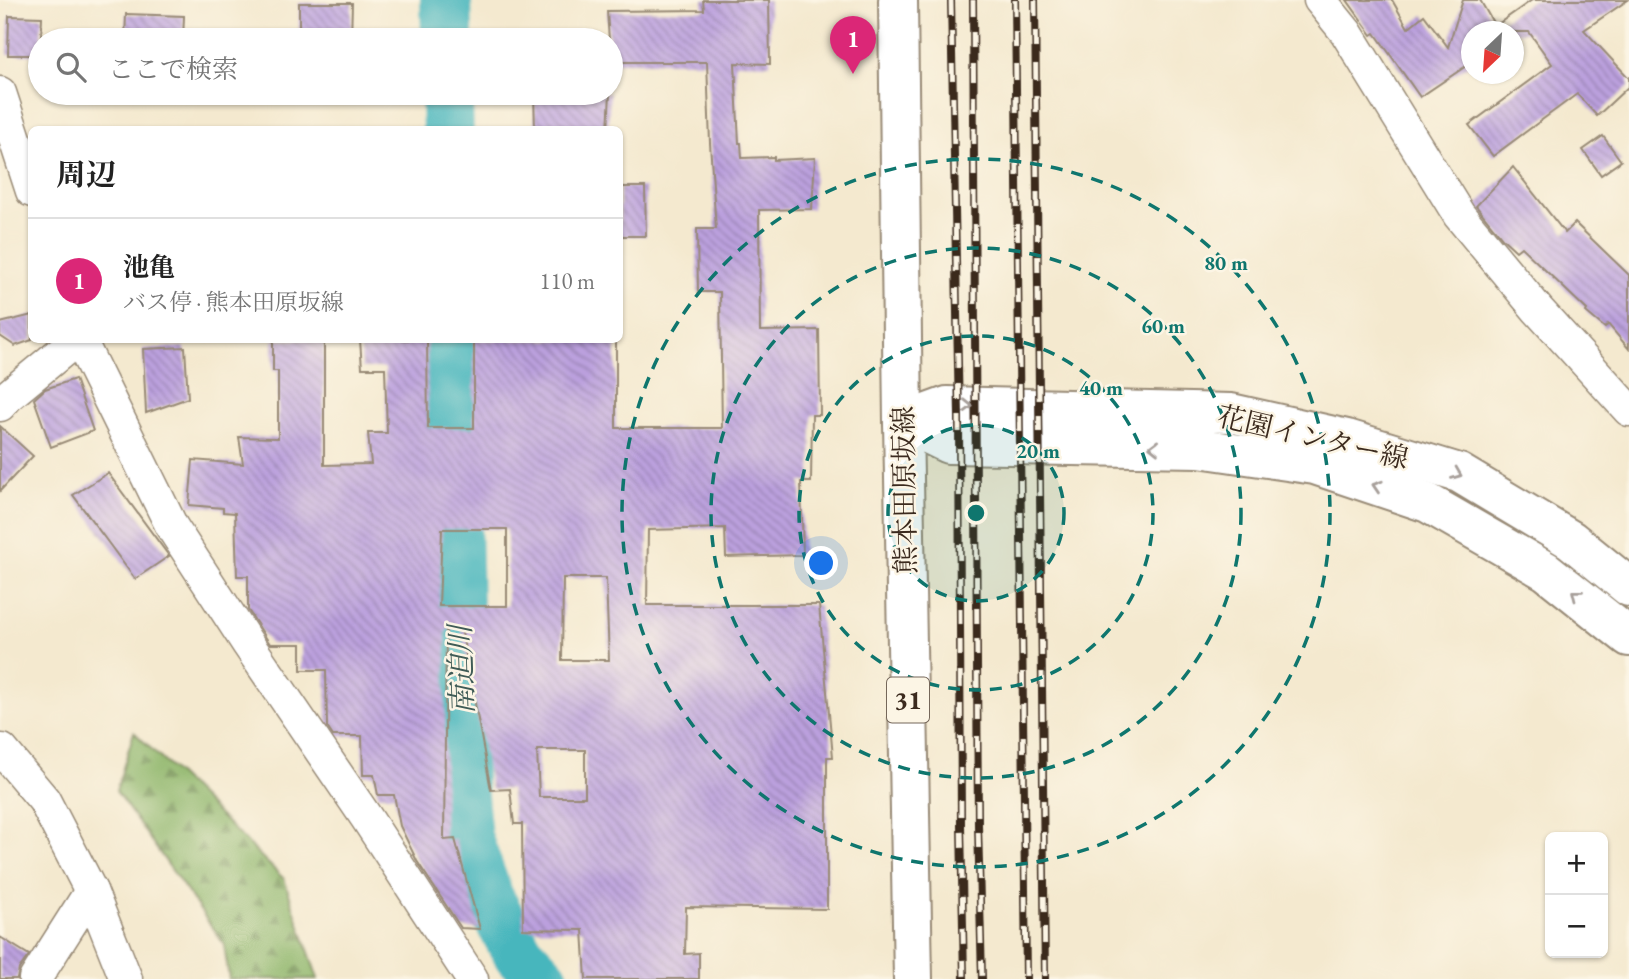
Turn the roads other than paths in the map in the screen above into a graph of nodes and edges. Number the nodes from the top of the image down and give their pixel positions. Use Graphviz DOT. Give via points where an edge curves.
graph roads {
  1 [pos="898,0"];
  2 [pos="1320,0"];
  3 [pos="0,93"];
  4 [pos="28,179"];
  5 [pos="74,343"];
  6 [pos="80,343"];
  7 [pos="0,405"];
  8 [pos="1629,410"];
  9 [pos="902,422"];
  10 [pos="1629,587"];
  11 [pos="1629,637"];
  12 [pos="0,750"];
  13 [pos="91,891"];
  14 [pos="35,979"];
  15 [pos="126,979"];
  16 [pos="472,979"];
  17 [pos="913,979"];
  1 -- 9 [label="main road, 熊本田原坂線 / 31"];
  2 -- 8 [label="street" via="1346,32 1459,215"];
  3 -- 4 [label="street"];
  5 -- 7 [label="street"];
  6 -- 16 [label="street" via="172,527"];
  9 -- 10 [label="main road, 花園インター線, one-way" via="947,406 1231,413 1347,439 1460,473 1571,540"];
  11 -- 9 [label="main road, 花園インター線, one-way" via="1546,571 1428,503 1315,465 1199,448 948,444"];
  9 -- 17 [label="main road, 熊本田原坂線 / 31"];
  12 -- 13 [label="street" via="44,800"];
  13 -- 14 [label="street"];
  13 -- 15 [label="street"];
}
